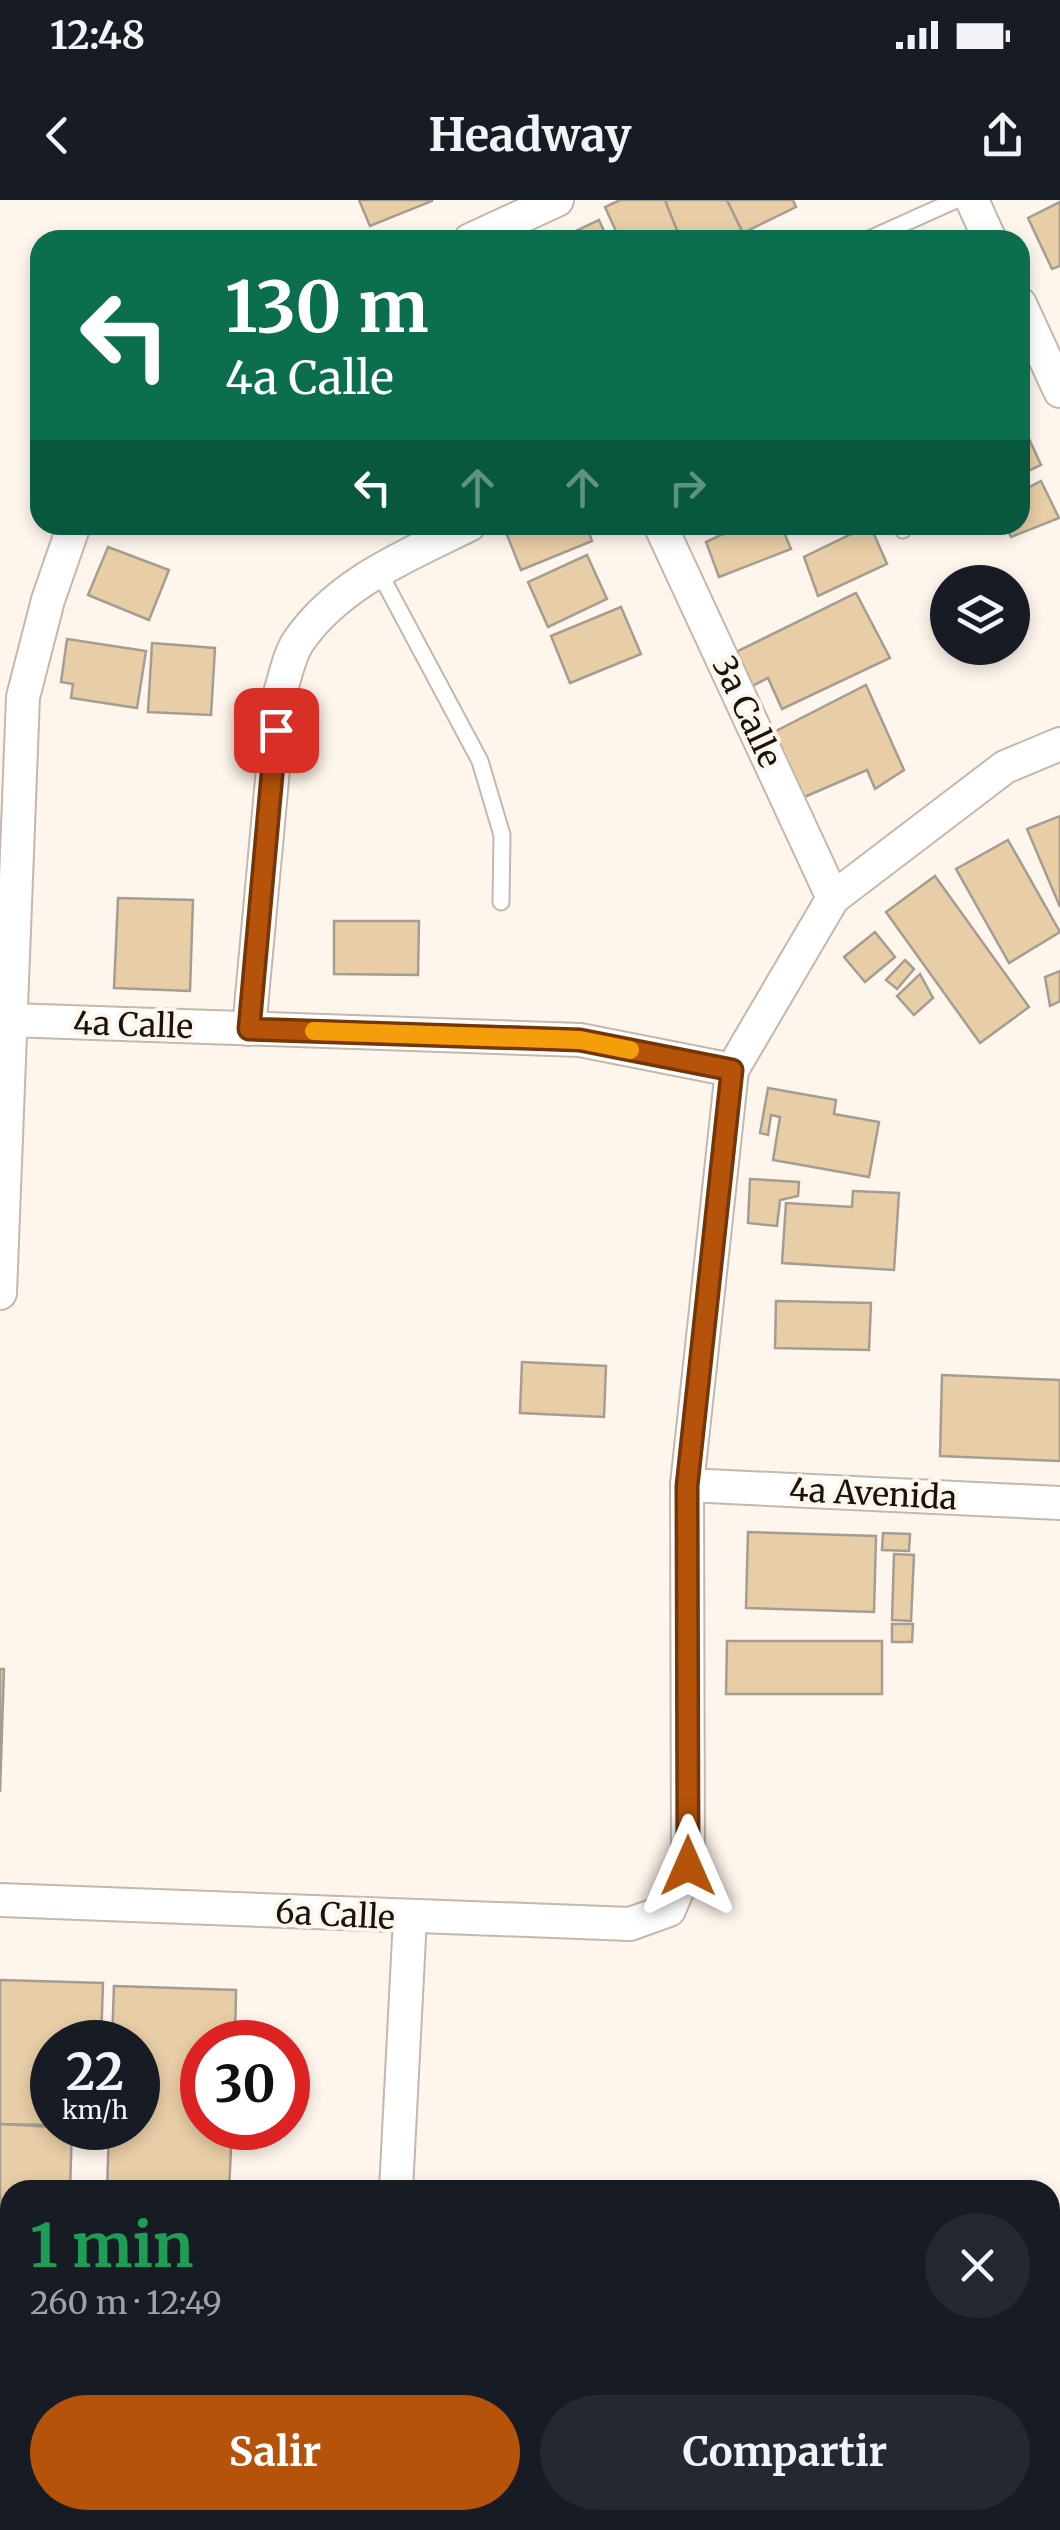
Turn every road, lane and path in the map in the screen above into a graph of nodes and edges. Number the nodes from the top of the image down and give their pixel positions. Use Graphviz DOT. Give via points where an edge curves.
graph roads {
  1 [pos="558,200"];
  2 [pos="956,200"];
  3 [pos="972,200"];
  4 [pos="517,219"];
  5 [pos="492,230"];
  6 [pos="890,230"];
  7 [pos="986,230"];
  8 [pos="1030,326"];
  9 [pos="1060,391"];
  10 [pos="71,535"];
  11 [pos="449,535"];
  12 [pos="665,535"];
  13 [pos="378,570"];
  14 [pos="1060,744"];
  15 [pos="833,898"];
  16 [pos="501,902"];
  17 [pos="10,1020"];
  18 [pos="249,1029"];
  19 [pos="732,1070"];
  20 [pos="0,1294"];
  21 [pos="687,1486"];
  22 [pos="1060,1504"];
  23 [pos="0,1900"];
  24 [pos="410,1918"];
  25 [pos="397,2180"];
  1 -- 4 [label="street"];
  2 -- 6 [label="lane"];
  3 -- 7 [label="street"];
  4 -- 5 [label="street"];
  8 -- 9 [label="street"];
  10 -- 17 [label="street" via="23,697"];
  11 -- 13 [label="street"];
  12 -- 15 [label="street, 3a Calle"];
  13 -- 16 [label="lane" via="480,761 502,835"];
  13 -- 18 [label="street" via="325,610 296,645 280,693"];
  14 -- 15 [label="street" via="1005,767"];
  15 -- 19 [label="street"];
  17 -- 18 [label="street, 4a Calle"];
  17 -- 20 [label="street"];
  18 -- 19 [label="street, 4a Calle" via="580,1040"];
  19 -- 21 [label="street"];
  21 -- 22 [label="street, 4a Avenida"];
  21 -- 24 [label="street, 6a Calle" via="688,1866 668,1910 630,1924"];
  23 -- 24 [label="street, 6a Calle"];
  24 -- 25 [label="street"];
}
